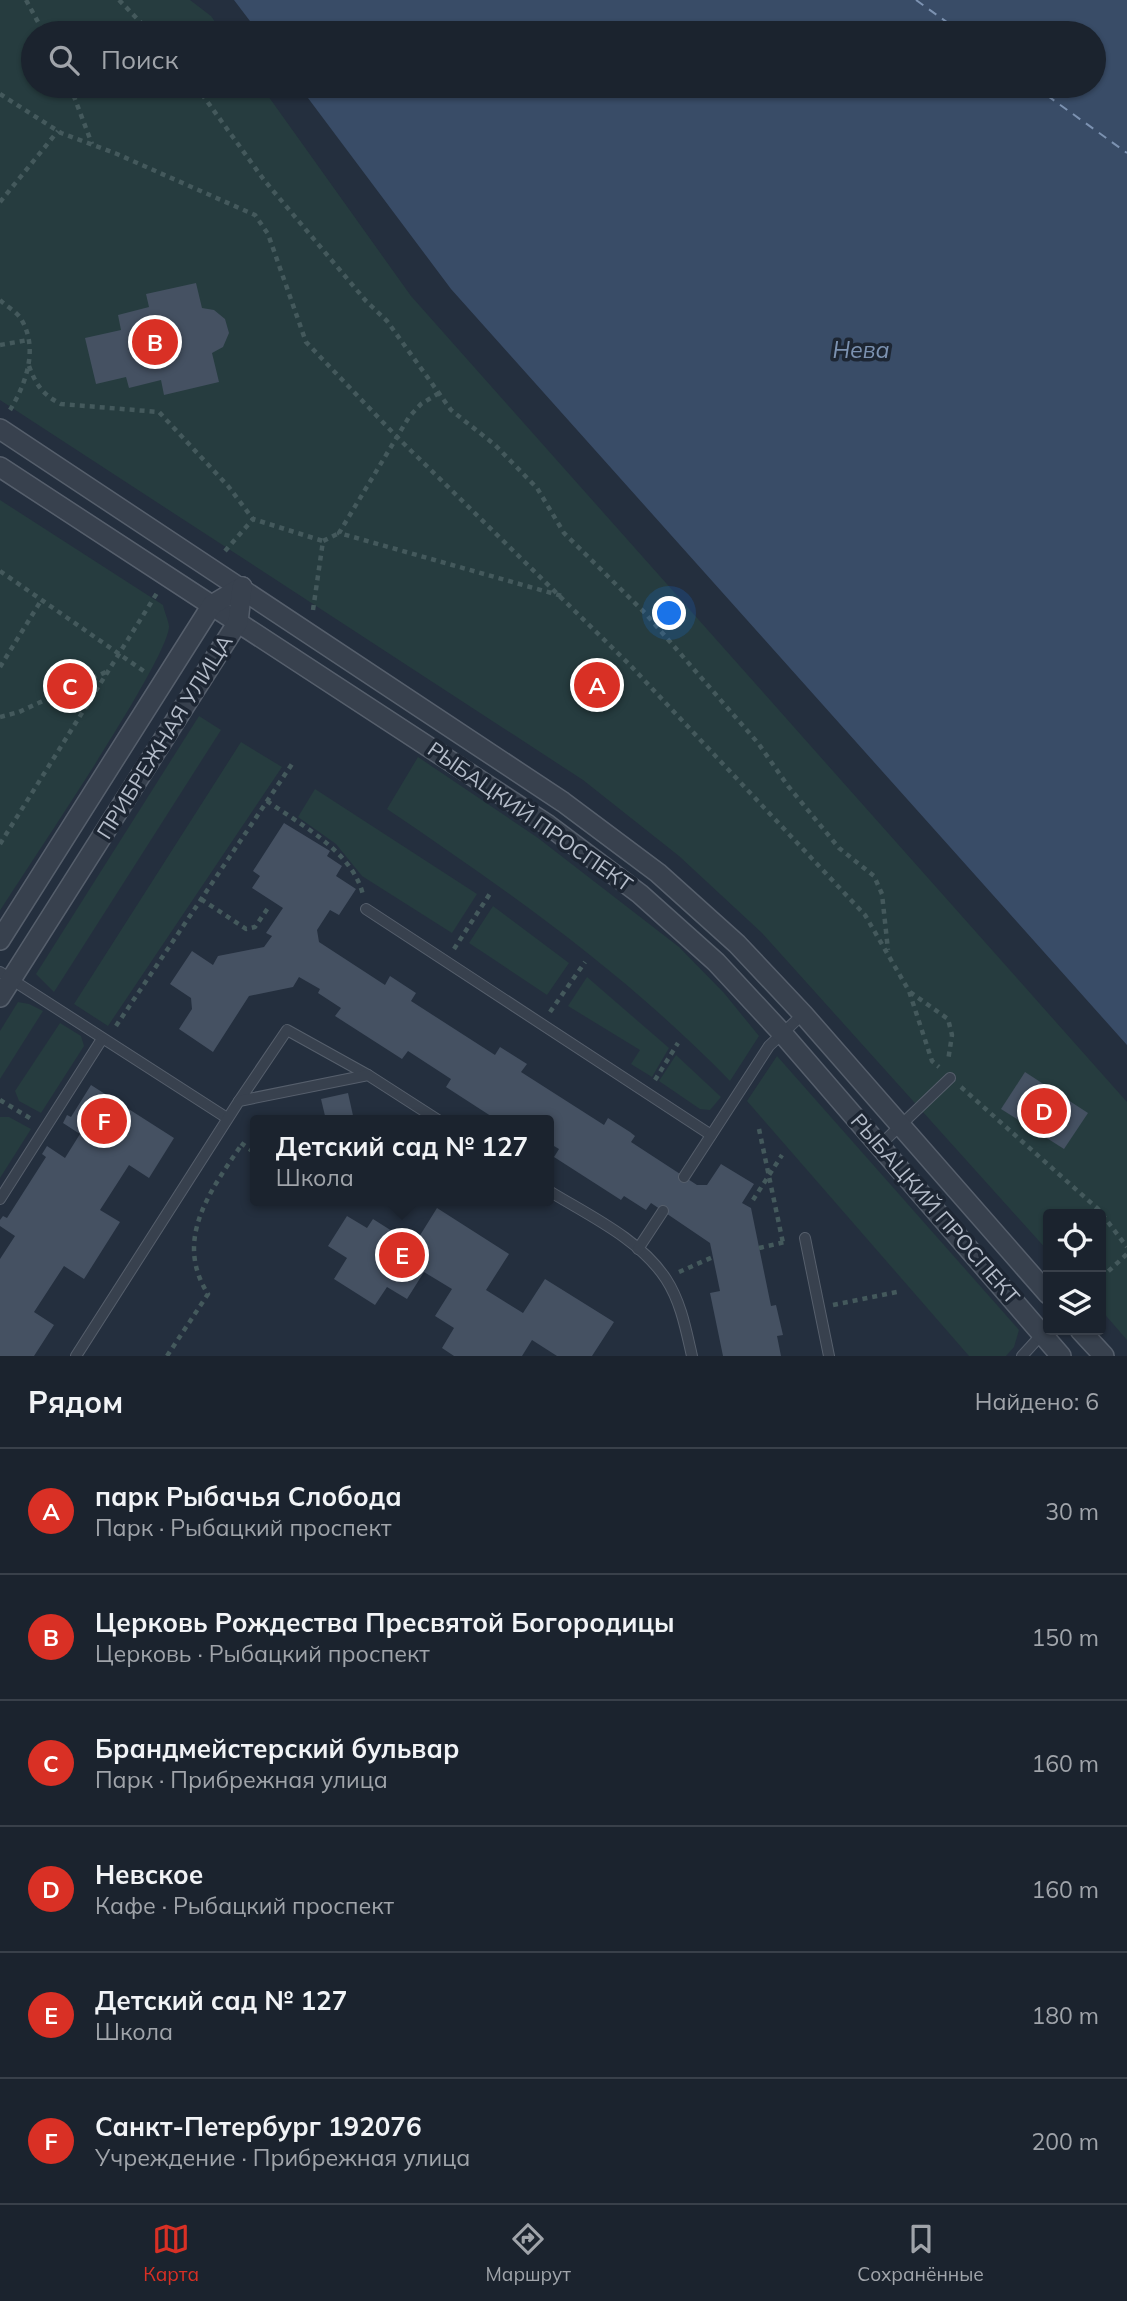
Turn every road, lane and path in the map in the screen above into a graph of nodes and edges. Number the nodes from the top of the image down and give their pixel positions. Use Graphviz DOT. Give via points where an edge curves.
graph roads {
  1 [pos="26,0"];
  2 [pos="119,0"];
  3 [pos="37,21"];
  4 [pos="139,21"];
  5 [pos="0,93"];
  6 [pos="74,98"];
  7 [pos="206,98"];
  8 [pos="58,131"];
  9 [pos="92,145"];
  10 [pos="0,202"];
  11 [pos="0,300"];
  12 [pos="28,340"];
  13 [pos="0,345"];
  14 [pos="29,366"];
  15 [pos="439,393"];
  16 [pos="4,421"];
  17 [pos="398,438"];
  18 [pos="0,467"];
  19 [pos="253,519"];
  20 [pos="339,533"];
  21 [pos="323,541"];
  22 [pos="224,552"];
  23 [pos="0,571"];
  24 [pos="242,587"];
  25 [pos="158,592"];
  26 [pos="562,596"];
  27 [pos="42,599"];
  28 [pos="212,605"];
  29 [pos="313,610"];
  30 [pos="238,622"];
  31 [pos="119,654"];
  32 [pos="0,667"];
  33 [pos="110,670"];
  34 [pos="146,673"];
  35 [pos="0,717"];
  36 [pos="292,764"];
  37 [pos="267,801"];
  38 [pos="0,844"];
  39 [pos="491,892"];
  40 [pos="201,899"];
  41 [pos="268,908"];
  42 [pos="366,909"];
  43 [pos="0,940"];
  44 [pos="888,951"];
  45 [pos="446,961"];
  46 [pos="585,962"];
  47 [pos="6,975"];
  48 [pos="909,991"];
  49 [pos="0,997"];
  50 [pos="803,1014"];
  51 [pos="542,1024"];
  52 [pos="782,1033"];
  53 [pos="102,1039"];
  54 [pos="678,1042"];
  55 [pos="932,1061"];
  56 [pos="368,1075"];
  57 [pos="950,1078"];
  58 [pos="647,1093"];
  59 [pos="0,1100"];
  60 [pos="239,1101"];
  61 [pos="430,1115"];
  62 [pos="227,1118"];
  63 [pos="901,1127"];
  64 [pos="46,1128"];
  65 [pos="759,1129"];
  66 [pos="711,1135"];
  67 [pos="242,1144"];
  68 [pos="879,1146"];
  69 [pos="782,1156"];
  70 [pos="769,1176"];
  71 [pos="684,1177"];
  72 [pos="554,1194"];
  73 [pos="0,1199"];
  74 [pos="753,1200"];
  75 [pos="663,1211"];
  76 [pos="805,1238"];
  77 [pos="783,1243"];
  78 [pos="1127,1247"];
  79 [pos="759,1248"];
  80 [pos="638,1249"];
  81 [pos="1127,1254"];
  82 [pos="713,1257"];
  83 [pos="1106,1273"];
  84 [pos="666,1278"];
  85 [pos="1043,1288"];
  86 [pos="897,1292"];
  87 [pos="819,1308"];
  88 [pos="1043,1328"];
  89 [pos="1043,1332"];
  90 [pos="1048,1335"];
  91 [pos="1085,1335"];
  92 [pos="76,1356"];
  93 [pos="167,1356"];
  94 [pos="692,1356"];
  95 [pos="829,1356"];
  96 [pos="1022,1356"];
  97 [pos="1062,1356"];
  98 [pos="1104,1356"];
  1 -- 3 [label="path"];
  2 -- 4 [label="path"];
  5 -- 8 [label="path"];
  6 -- 9 [label="path"];
  7 -- 15 [label="path" via="264,180 387,321"];
  8 -- 9 [label="path"];
  8 -- 10 [label="path"];
  9 -- 17 [label="path" via="255,215 268,234 306,342"];
  11 -- 12 [label="path" via="21,318"];
  12 -- 13 [label="path"];
  12 -- 14 [label="path"];
  14 -- 16 [label="path" via="24,388"];
  14 -- 19 [label="path" via="36,384 61,404 159,412"];
  15 -- 17 [label="path" via="408,417"];
  15 -- 44 [label="path" via="460,420 495,445 537,488 564,533 645,613 750,733 839,848 874,876 882,894"];
  16 -- 24 [label="street, РЫБАЦКИЙ ПРОСПЕКТ"];
  17 -- 20 [label="path"];
  17 -- 26 [label="path"];
  18 -- 28 [label="street, РЫБАЦКИЙ ПРОСПЕКТ"];
  19 -- 21 [label="path"];
  19 -- 22 [label="path"];
  20 -- 21 [label="path"];
  20 -- 26 [label="path"];
  21 -- 29 [label="path"];
  23 -- 27 [label="path"];
  24 -- 28 [label="street, ПРИБРЕЖНАЯ УЛИЦА"];
  24 -- 30 [label="street, ПРИБРЕЖНАЯ УЛИЦА"];
  24 -- 50 [label="street, РЫБАЦКИЙ ПРОСПЕКТ" via="563,802 658,873 737,944"];
  25 -- 31 [label="path"];
  26 -- 44 [label="path" via="832,878 865,915"];
  27 -- 31 [label="path"];
  27 -- 32 [label="path"];
  28 -- 30 [label="street, РЫБАЦКИЙ ПРОСПЕКТ"];
  28 -- 43 [label="street, ПРИБРЕЖНАЯ УЛИЦА"];
  30 -- 47 [label="street, ПРИБРЕЖНАЯ УЛИЦА"];
  30 -- 52 [label="street, РЫБАЦКИЙ ПРОСПЕКТ" via="548,825 640,894 716,962"];
  31 -- 33 [label="path"];
  31 -- 34 [label="path"];
  33 -- 35 [label="path"];
  33 -- 38 [label="path"];
  36 -- 37 [label="path"];
  37 -- 40 [label="path"];
  37 -- 42 [label="path" via="332,848 359,880"];
  39 -- 45 [label="path"];
  40 -- 41 [label="path" via="246,929 255,927"];
  40 -- 53 [label="path" via="116,1026"];
  42 -- 45 [label="lane"];
  44 -- 48 [label="path"];
  45 -- 51 [label="lane"];
  46 -- 51 [label="path"];
  47 -- 49 [label="street, ПРИБРЕЖНАЯ УЛИЦА"];
  47 -- 53 [label="lane"];
  48 -- 55 [label="path"];
  48 -- 57 [label="path" via="948,1019 952,1035 943,1072"];
  50 -- 52 [label="lane"];
  50 -- 63 [label="street, РЫБАЦКИЙ ПРОСПЕКТ"];
  51 -- 58 [label="lane"];
  52 -- 66 [label="lane"];
  52 -- 68 [label="street, РЫБАЦКИЙ ПРОСПЕКТ"];
  53 -- 62 [label="lane"];
  53 -- 64 [label="lane"];
  54 -- 58 [label="path"];
  56 -- 60 [label="lane"];
  56 -- 60 [label="lane" via="287,1030"];
  56 -- 61 [label="lane"];
  57 -- 63 [label="lane"];
  57 -- 78 [label="path" via="1098,1209"];
  58 -- 66 [label="lane"];
  59 -- 64 [label="path"];
  60 -- 62 [label="lane"];
  62 -- 92 [label="lane"];
  63 -- 68 [label="lane"];
  63 -- 85 [label="street, РЫБАЦКИЙ ПРОСПЕКТ"];
  64 -- 73 [label="lane"];
  65 -- 70 [label="path"];
  66 -- 71 [label="lane"];
  67 -- 93 [label="path" via="211,1190 195,1226 194,1262 208,1294"];
  68 -- 88 [label="street, РЫБАЦКИЙ ПРОСПЕКТ"];
  69 -- 70 [label="path"];
  70 -- 74 [label="path"];
  70 -- 77 [label="path"];
  72 -- 80 [label="lane"];
  75 -- 80 [label="lane"];
  76 -- 77 [label="path"];
  76 -- 87 [label="lane"];
  77 -- 79 [label="path"];
  80 -- 84 [label="lane"];
  81 -- 83 [label="path"];
  82 -- 84 [label="path"];
  84 -- 94 [label="lane" via="683,1314"];
  86 -- 87 [label="path"];
  87 -- 95 [label="lane"];
  89 -- 96 [label="lane"];
  90 -- 97 [label="street, РЫБАЦКИЙ ПРОСПЕКТ"];
  91 -- 98 [label="street"];
}
